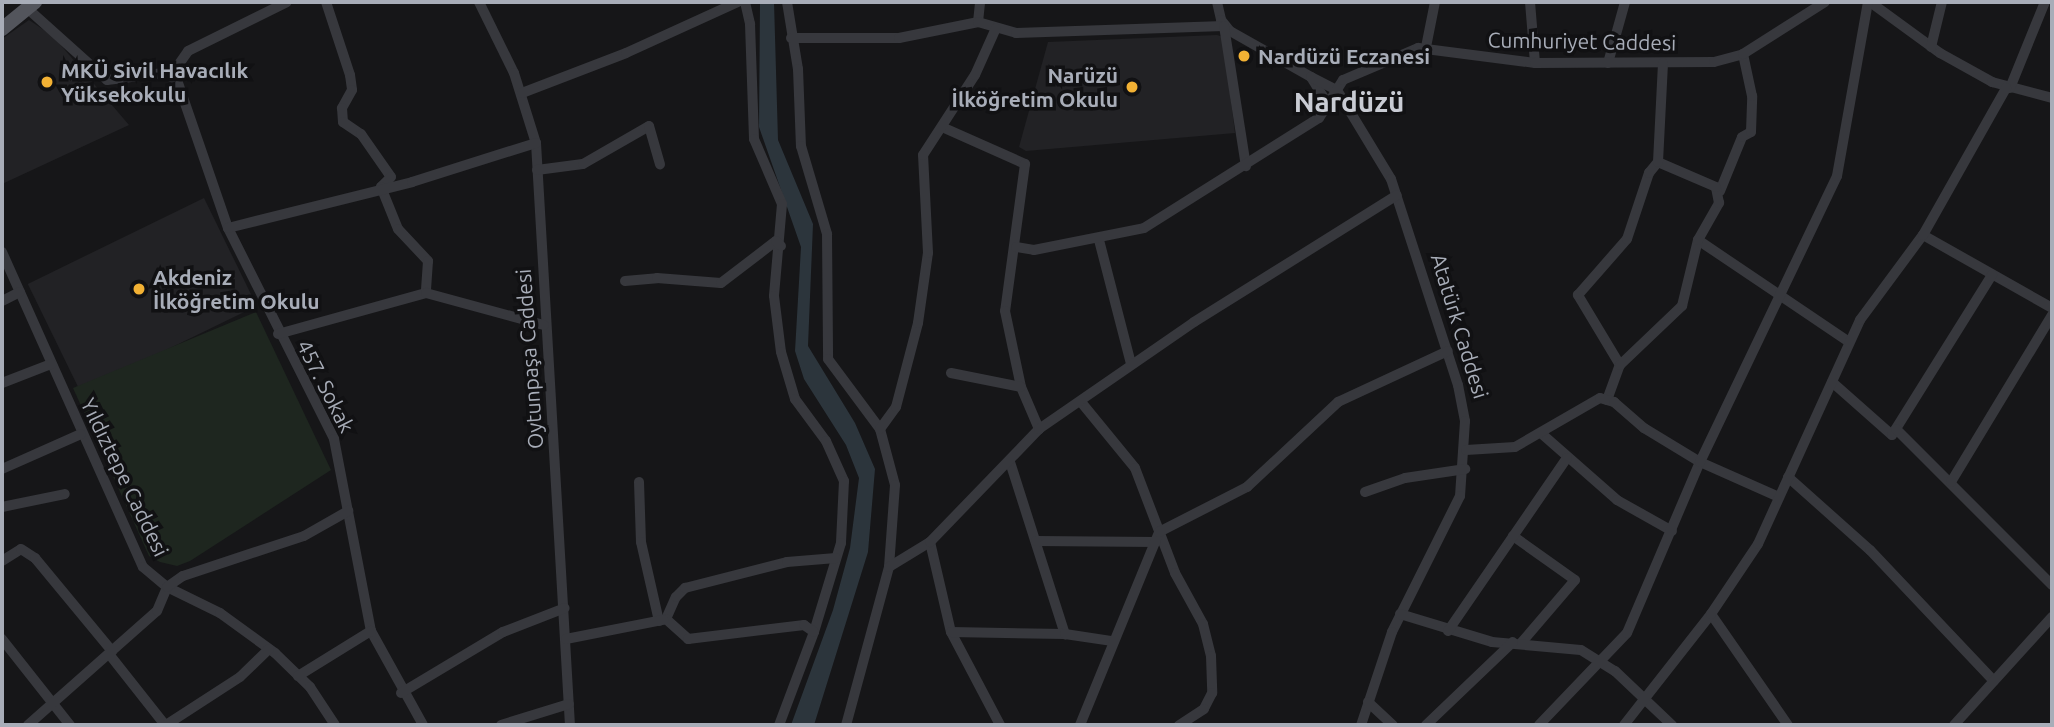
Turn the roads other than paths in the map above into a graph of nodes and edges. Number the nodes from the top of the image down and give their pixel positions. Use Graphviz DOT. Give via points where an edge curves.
graph roads {
  1 [pos="287,2"];
  2 [pos="326,2"];
  3 [pos="479,2"];
  4 [pos="738,2"];
  5 [pos="745,2"];
  6 [pos="787,2"];
  7 [pos="979,2"];
  8 [pos="1217,2"];
  9 [pos="1435,2"];
  10 [pos="1530,2"];
  11 [pos="1625,2"];
  12 [pos="1825,2"];
  13 [pos="1871,2"];
  14 [pos="1942,2"];
  15 [pos="2045,2"];
  16 [pos="32,5"];
  17 [pos="978,22"];
  18 [pos="1224,26"];
  19 [pos="996,28"];
  20 [pos="2,29"];
  21 [pos="791,38"];
  22 [pos="1426,47"];
  23 [pos="1931,47"];
  24 [pos="1743,54"];
  25 [pos="1535,63"];
  26 [pos="1608,63"];
  27 [pos="1663,63"];
  28 [pos="172,74"];
  29 [pos="1311,77"];
  30 [pos="2008,88"];
  31 [pos="1337,90"];
  32 [pos="522,93"];
  33 [pos="2052,98"];
  34 [pos="1329,106"];
  35 [pos="942,127"];
  36 [pos="536,143"];
  37 [pos="1658,162"];
  38 [pos="660,164"];
  39 [pos="1246,166"];
  40 [pos="537,170"];
  41 [pos="381,187"];
  42 [pos="1720,191"];
  43 [pos="1397,195"];
  44 [pos="228,228"];
  45 [pos="1923,235"];
  46 [pos="1099,240"];
  47 [pos="1698,240"];
  48 [pos="781,246"];
  49 [pos="1016,247"];
  50 [pos="2,252"];
  51 [pos="1992,275"];
  52 [pos="625,281"];
  53 [pos="20,292"];
  54 [pos="426,293"];
  55 [pos="1781,295"];
  56 [pos="2,301"];
  57 [pos="2052,308"];
  58 [pos="2052,315"];
  59 [pos="544,325"];
  60 [pos="278,334"];
  61 [pos="1849,342"];
  62 [pos="1448,351"];
  63 [pos="51,364"];
  64 [pos="1131,364"];
  65 [pos="1620,365"];
  66 [pos="951,373"];
  67 [pos="1832,382"];
  68 [pos="2,383"];
  69 [pos="1021,387"];
  70 [pos="1606,400"];
  71 [pos="1081,402"];
  72 [pos="880,429"];
  73 [pos="1040,429"];
  74 [pos="1896,429"];
  75 [pos="80,434"];
  76 [pos="1542,434"];
  77 [pos="1466,450"];
  78 [pos="1567,458"];
  79 [pos="1010,462"];
  80 [pos="1700,462"];
  81 [pos="2,469"];
  82 [pos="1465,469"];
  83 [pos="1788,477"];
  84 [pos="639,482"];
  85 [pos="1951,482"];
  86 [pos="1365,492"];
  87 [pos="65,495"];
  88 [pos="1779,497"];
  89 [pos="2,507"];
  90 [pos="348,512"];
  91 [pos="1672,531"];
  92 [pos="1513,536"];
  93 [pos="1157,537"];
  94 [pos="1036,541"];
  95 [pos="930,542"];
  96 [pos="836,558"];
  97 [pos="2,561"];
  98 [pos="889,567"];
  99 [pos="2052,585"];
  100 [pos="167,587"];
  101 [pos="565,608"];
  102 [pos="1400,614"];
  103 [pos="1711,614"];
  104 [pos="2052,617"];
  105 [pos="662,620"];
  106 [pos="371,631"];
  107 [pos="1448,631"];
  108 [pos="814,632"];
  109 [pos="951,632"];
  110 [pos="1065,634"];
  111 [pos="2,639"];
  112 [pos="566,639"];
  113 [pos="1111,641"];
  114 [pos="1518,642"];
  115 [pos="269,649"];
  116 [pos="111,653"];
  117 [pos="1602,662"];
  118 [pos="298,676"];
  119 [pos="1994,681"];
  120 [pos="401,693"];
  121 [pos="1648,698"];
  122 [pos="1368,702"];
  123 [pos="53,704"];
  124 [pos="569,704"];
  125 [pos="28,725"];
  126 [pos="70,725"];
  127 [pos="165,725"];
  128 [pos="335,725"];
  129 [pos="423,725"];
  130 [pos="501,725"];
  131 [pos="570,725"];
  132 [pos="779,725"];
  133 [pos="846,725"];
  134 [pos="1000,725"];
  135 [pos="1080,725"];
  136 [pos="1179,725"];
  137 [pos="1361,725"];
  138 [pos="1393,725"];
  139 [pos="1426,725"];
  140 [pos="1539,725"];
  141 [pos="1624,725"];
  142 [pos="1672,725"];
  143 [pos="1788,725"];
  144 [pos="1954,725"];
  1 -- 28 [label="street" via="188,51"];
  2 -- 41 [label="street" via="350,75 352,89 342,108 344,122 361,134 391,177"];
  3 -- 32 [label="street, Oytunpaşa Caddesi"];
  4 -- 32 [label="street" via="626,53"];
  5 -- 48 [label="street" via="750,24 754,139 782,204"];
  6 -- 21 [label="street"];
  7 -- 17 [label="street"];
  8 -- 18 [label="street"];
  9 -- 22 [label="street"];
  10 -- 25 [label="street"];
  11 -- 26 [label="street"];
  12 -- 24 [label="street, Cumhuriyet Caddesi"];
  13 -- 23 [label="street"];
  13 -- 55 [label="street" via="1837,176"];
  14 -- 23 [label="street"];
  15 -- 30 [label="street"];
  16 -- 20 [label="main road"];
  16 -- 28 [label="street" via="107,80"];
  17 -- 19 [label="street"];
  17 -- 21 [label="street" via="899,38"];
  18 -- 19 [label="street" via="1068,33 1016,33"];
  18 -- 29 [label="street"];
  18 -- 39 [label="street"];
  19 -- 35 [label="street" via="975,75"];
  21 -- 72 [label="street" via="798,69 801,146 827,234 828,359"];
  22 -- 25 [label="street, Cumhuriyet Caddesi" via="1455,56"];
  22 -- 31 [label="street" via="1347,77"];
  23 -- 30 [label="street"];
  24 -- 27 [label="street, Cumhuriyet Caddesi" via="1714,62"];
  24 -- 42 [label="street" via="1752,96 1751,132 1742,137"];
  25 -- 26 [label="street, Cumhuriyet Caddesi"];
  26 -- 27 [label="street, Cumhuriyet Caddesi"];
  27 -- 37 [label="street"];
  28 -- 44 [label="street, 457. Sokak"];
  29 -- 31 [label="street"];
  29 -- 34 [label="street"];
  30 -- 33 [label="street"];
  30 -- 45 [label="street"];
  31 -- 34 [label="street"];
  31 -- 43 [label="street, Atatürk Caddesi"];
  32 -- 36 [label="street, Oytunpaşa Caddesi"];
  34 -- 39 [label="street" via="1320,118"];
  35 -- 49 [label="street" via="1024,164"];
  35 -- 72 [label="street" via="923,155 928,253 918,323 896,407"];
  36 -- 40 [label="street, Oytunpaşa Caddesi"];
  36 -- 41 [label="street" via="412,182"];
  37 -- 42 [label="street"];
  37 -- 65 [label="street" via="1649,173 1627,239 1578,295"];
  38 -- 40 [label="street" via="649,126 583,164"];
  39 -- 46 [label="street" via="1144,228"];
  40 -- 59 [label="street, Oytunpaşa Caddesi"];
  41 -- 44 [label="street"];
  41 -- 54 [label="street" via="398,229 428,261"];
  42 -- 47 [label="street" via="1719,203"];
  43 -- 62 [label="street, Atatürk Caddesi"];
  43 -- 64 [label="street"];
  44 -- 60 [label="street, 457. Sokak"];
  45 -- 51 [label="street"];
  45 -- 61 [label="street" via="1880,288"];
  46 -- 49 [label="street" via="1034,250"];
  46 -- 64 [label="street"];
  47 -- 55 [label="street"];
  47 -- 65 [label="street" via="1682,306"];
  48 -- 52 [label="street" via="776,241 721,283 657,278"];
  48 -- 96 [label="street" via="774,296 783,363 795,399 826,441 844,481 845,519"];
  49 -- 69 [label="street" via="1005,311"];
  50 -- 53 [label="street, Yıldıztepe Caddesi"];
  51 -- 57 [label="street"];
  51 -- 74 [label="street"];
  53 -- 56 [label="street"];
  53 -- 63 [label="street, Yıldıztepe Caddesi"];
  54 -- 59 [label="street"];
  54 -- 60 [label="street"];
  55 -- 61 [label="street"];
  55 -- 80 [label="street"];
  58 -- 85 [label="street"];
  59 -- 101 [label="street, Oytunpaşa Caddesi" via="558,568"];
  60 -- 90 [label="street, 457. Sokak" via="334,439"];
  61 -- 67 [label="street"];
  62 -- 77 [label="street, Atatürk Caddesi" via="1464,407"];
  62 -- 93 [label="street" via="1338,402 1247,487"];
  63 -- 68 [label="street"];
  63 -- 75 [label="street, Yıldıztepe Caddesi"];
  64 -- 71 [label="street"];
  65 -- 70 [label="street"];
  66 -- 69 [label="street"];
  67 -- 74 [label="street" via="1892,435"];
  67 -- 83 [label="street"];
  69 -- 73 [label="street"];
  70 -- 76 [label="street" via="1595,400"];
  70 -- 80 [label="street"];
  71 -- 73 [label="street"];
  71 -- 93 [label="street" via="1135,468"];
  72 -- 98 [label="street" via="895,485"];
  73 -- 79 [label="street"];
  74 -- 85 [label="street"];
  75 -- 81 [label="street"];
  75 -- 100 [label="street, Yıldıztepe Caddesi" via="144,567"];
  76 -- 77 [label="street" via="1491,452"];
  76 -- 78 [label="street"];
  77 -- 82 [label="street, Atatürk Caddesi"];
  78 -- 91 [label="street" via="1618,500"];
  78 -- 92 [label="street"];
  79 -- 94 [label="street"];
  79 -- 95 [label="street"];
  80 -- 88 [label="street"];
  80 -- 91 [label="street"];
  82 -- 86 [label="street" via="1405,478"];
  82 -- 102 [label="street, Atatürk Caddesi" via="1451,519"];
  83 -- 88 [label="street"];
  83 -- 119 [label="street" via="1870,550"];
  84 -- 105 [label="street" via="641,542"];
  85 -- 99 [label="street"];
  87 -- 89 [label="street"];
  88 -- 103 [label="street" via="1758,544"];
  90 -- 100 [label="street" via="304,536 212,565"];
  90 -- 106 [label="street, 457. Sokak"];
  91 -- 117 [label="street" via="1627,633"];
  92 -- 107 [label="street"];
  92 -- 114 [label="street" via="1575,580"];
  93 -- 94 [label="street"];
  93 -- 113 [label="street"];
  93 -- 136 [label="street" via="1203,624 1211,656 1212,694 1205,709"];
  94 -- 110 [label="street"];
  95 -- 98 [label="street"];
  95 -- 109 [label="street"];
  96 -- 105 [label="street" via="788,562 685,589"];
  96 -- 108 [label="street"];
  97 -- 116 [label="street" via="21,549 35,558"];
  98 -- 133 [label="street"];
  100 -- 115 [label="street, Yıldıztepe Caddesi" via="220,613"];
  100 -- 116 [label="street" via="157,611"];
  101 -- 112 [label="street, Oytunpaşa Caddesi"];
  101 -- 120 [label="street" via="503,632"];
  102 -- 107 [label="street"];
  102 -- 122 [label="street, Atatürk Caddesi"];
  103 -- 121 [label="street"];
  103 -- 143 [label="street"];
  104 -- 119 [label="street"];
  105 -- 108 [label="street" via="688,639 804,625"];
  105 -- 112 [label="street"];
  106 -- 118 [label="street"];
  106 -- 120 [label="street, 457. Sokak"];
  107 -- 114 [label="street"];
  108 -- 132 [label="street"];
  109 -- 110 [label="street"];
  109 -- 134 [label="street"];
  110 -- 113 [label="street"];
  111 -- 123 [label="street"];
  112 -- 124 [label="street, Oytunpaşa Caddesi"];
  113 -- 135 [label="street"];
  114 -- 117 [label="street" via="1581,650"];
  114 -- 139 [label="street"];
  115 -- 118 [label="street, Yıldıztepe Caddesi"];
  115 -- 127 [label="street" via="240,677"];
  116 -- 123 [label="street"];
  116 -- 127 [label="street"];
  117 -- 121 [label="street"];
  117 -- 140 [label="street"];
  118 -- 128 [label="street, Yıldıztepe Caddesi"];
  119 -- 144 [label="street"];
  120 -- 129 [label="street, 457. Sokak"];
  121 -- 141 [label="street"];
  121 -- 142 [label="street"];
  122 -- 137 [label="street, Atatürk Caddesi"];
  122 -- 138 [label="street"];
  123 -- 125 [label="street"];
  123 -- 126 [label="street"];
  124 -- 130 [label="street"];
  124 -- 131 [label="street, Oytunpaşa Caddesi"];
}
